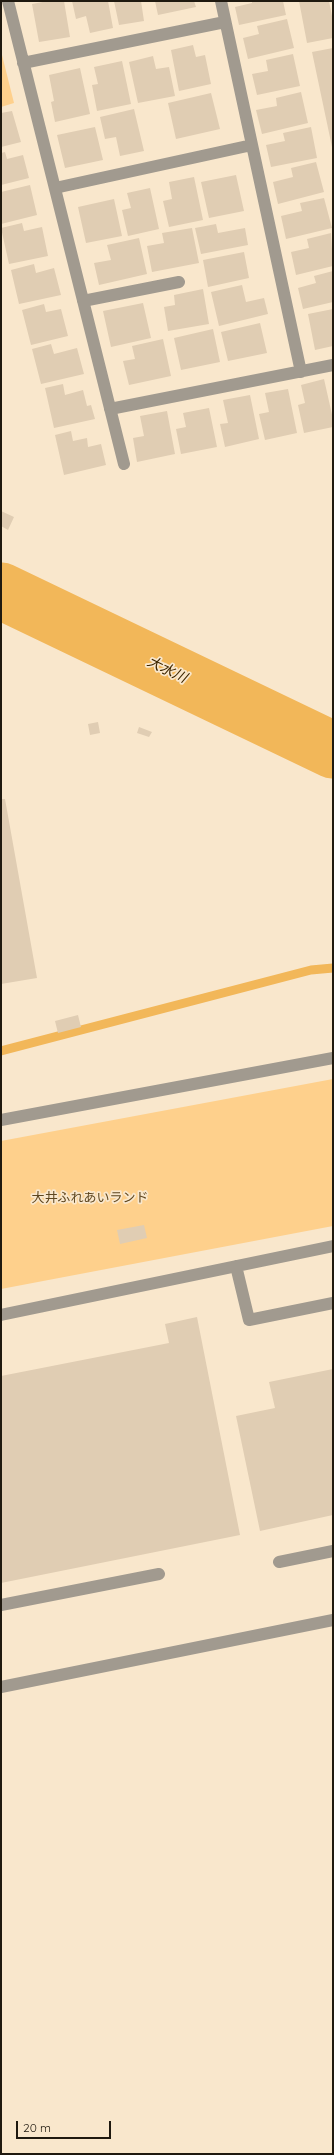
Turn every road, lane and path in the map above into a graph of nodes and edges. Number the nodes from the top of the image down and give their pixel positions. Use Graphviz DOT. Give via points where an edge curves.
graph roads {
  1 [pos="8,1"];
  2 [pos="220,1"];
  3 [pos="225,22"];
  4 [pos="23,63"];
  5 [pos="252,145"];
  6 [pos="55,188"];
  7 [pos="179,282"];
  8 [pos="83,301"];
  9 [pos="333,365"];
  10 [pos="301,372"];
  11 [pos="110,409"];
  12 [pos="124,464"];
  13 [pos="333,1058"];
  14 [pos="1,1120"];
  15 [pos="333,1246"];
  16 [pos="236,1266"];
  17 [pos="333,1303"];
  18 [pos="1,1314"];
  19 [pos="333,1551"];
  20 [pos="279,1562"];
  21 [pos="159,1574"];
  22 [pos="1,1605"];
  23 [pos="333,1620"];
  24 [pos="1,1688"];
  1 -- 4 [label="street"];
  2 -- 3 [label="street"];
  3 -- 4 [label="street"];
  3 -- 5 [label="street"];
  4 -- 6 [label="street"];
  5 -- 6 [label="street"];
  5 -- 10 [label="street"];
  6 -- 8 [label="street"];
  7 -- 8 [label="street"];
  8 -- 11 [label="street"];
  9 -- 10 [label="street"];
  10 -- 11 [label="street"];
  11 -- 12 [label="street"];
  13 -- 14 [label="street"];
  15 -- 16 [label="street"];
  16 -- 17 [label="street" via="249,1320"];
  16 -- 18 [label="street"];
  19 -- 20 [label="street"];
  21 -- 22 [label="street"];
  23 -- 24 [label="street"];
}
